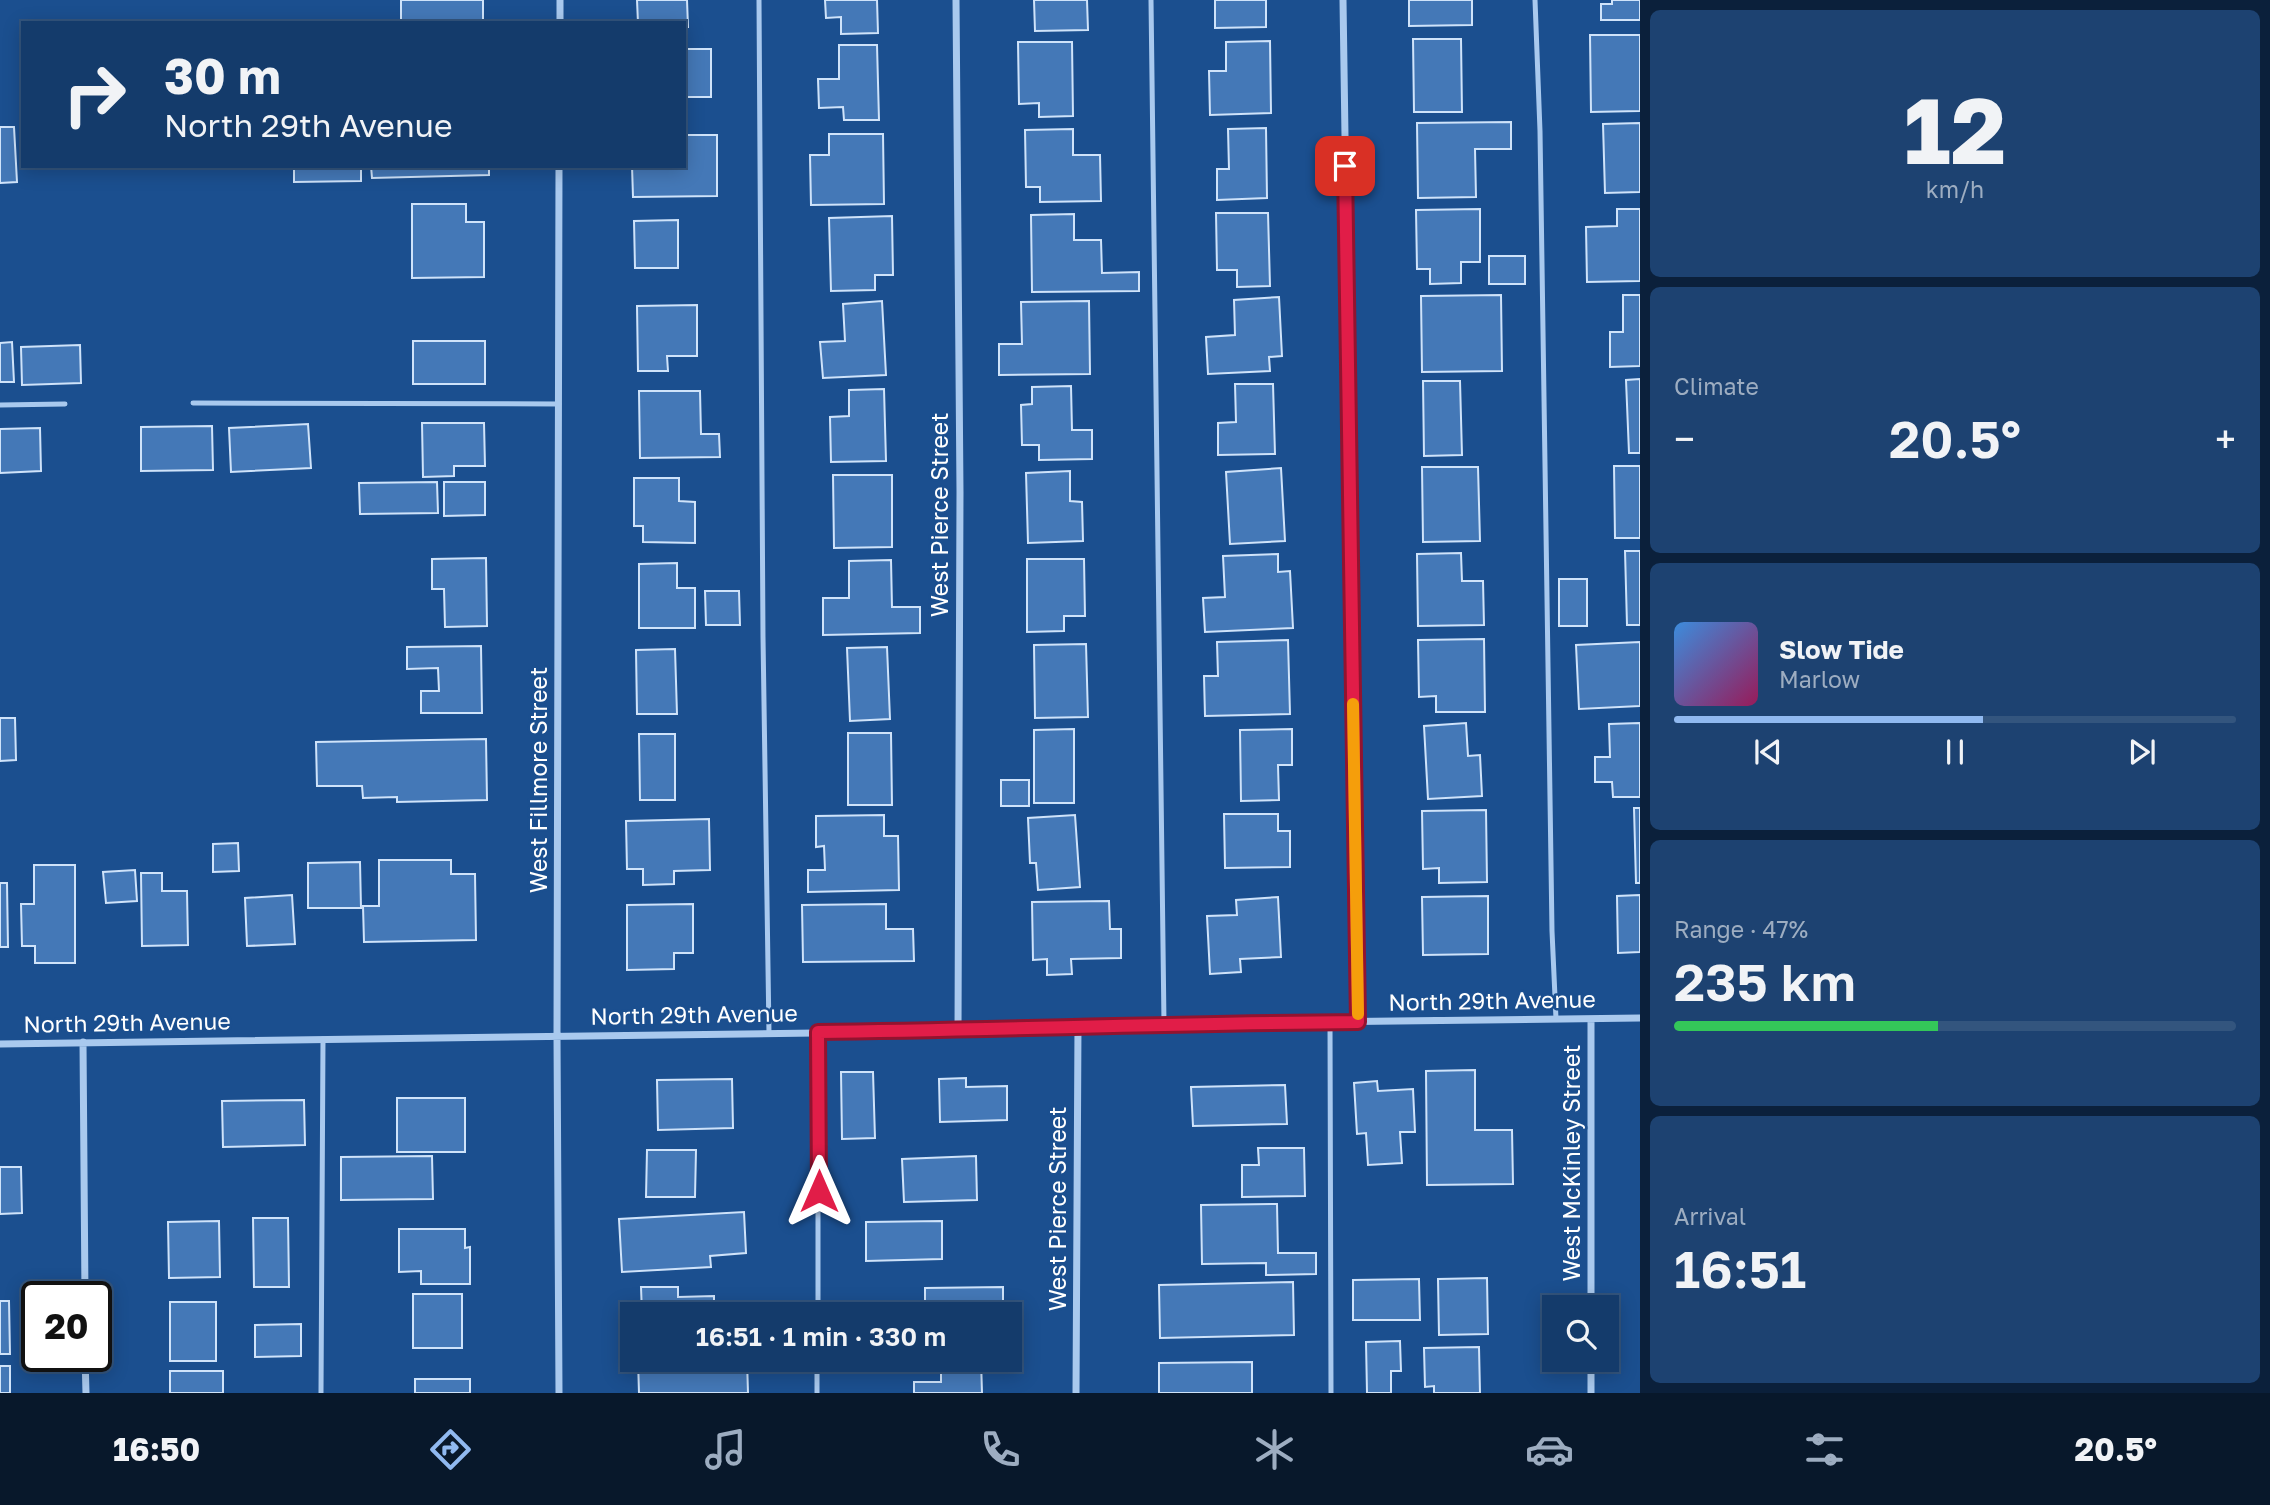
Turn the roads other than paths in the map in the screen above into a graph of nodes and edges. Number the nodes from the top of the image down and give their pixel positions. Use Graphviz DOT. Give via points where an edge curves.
graph roads {
  1 [pos="560,0"];
  2 [pos="759,0"];
  3 [pos="956,0"];
  4 [pos="1151,0"];
  5 [pos="1343,0"];
  6 [pos="1535,0"];
  7 [pos="560,21"];
  8 [pos="559,168"];
  9 [pos="193,403"];
  10 [pos="65,404"];
  11 [pos="559,404"];
  12 [pos="0,405"];
  13 [pos="1640,1018"];
  14 [pos="1556,1019"];
  15 [pos="1591,1019"];
  16 [pos="1330,1022"];
  17 [pos="1358,1022"];
  18 [pos="1164,1024"];
  19 [pos="1078,1025"];
  20 [pos="958,1031"];
  21 [pos="818,1032"];
  22 [pos="769,1033"];
  23 [pos="557,1036"];
  24 [pos="323,1039"];
  25 [pos="83,1042"];
  26 [pos="0,1044"];
  27 [pos="85,1281"];
  28 [pos="1591,1295"];
  29 [pos="818,1302"];
  30 [pos="85,1372"];
  31 [pos="817,1372"];
  32 [pos="1591,1372"];
  33 [pos="86,1393"];
  34 [pos="321,1393"];
  35 [pos="559,1393"];
  36 [pos="817,1393"];
  37 [pos="1076,1393"];
  38 [pos="1331,1393"];
  39 [pos="1591,1393"];
  1 -- 7 [label="street"];
  2 -- 22 [label="lane"];
  3 -- 20 [label="street, West Pierce Street"];
  4 -- 18 [label="lane"];
  5 -- 17 [label="street"];
  6 -- 14 [label="lane"];
  8 -- 11 [label="street, West Fillmore Street"];
  9 -- 11 [label="lane"];
  10 -- 12 [label="lane"];
  11 -- 23 [label="street, West Fillmore Street"];
  13 -- 15 [label="street, North 29th Avenue"];
  14 -- 15 [label="street, North 29th Avenue"];
  14 -- 17 [label="street, North 29th Avenue"];
  15 -- 28 [label="street, West McKinley Street"];
  16 -- 17 [label="street, North 29th Avenue"];
  16 -- 18 [label="street, North 29th Avenue"];
  16 -- 38 [label="lane"];
  18 -- 19 [label="street, North 29th Avenue"];
  19 -- 20 [label="street, North 29th Avenue"];
  19 -- 37 [label="street, West Pierce Street"];
  20 -- 21 [label="street, North 29th Avenue"];
  21 -- 22 [label="street, North 29th Avenue"];
  21 -- 29 [label="lane"];
  22 -- 23 [label="street, North 29th Avenue"];
  23 -- 24 [label="street, North 29th Avenue"];
  23 -- 35 [label="street, West Fillmore Street"];
  24 -- 25 [label="street, North 29th Avenue"];
  24 -- 34 [label="lane"];
  25 -- 26 [label="street, North 29th Avenue"];
  25 -- 27 [label="street"];
  30 -- 33 [label="street"];
  31 -- 36 [label="lane"];
  32 -- 39 [label="street"];
}
